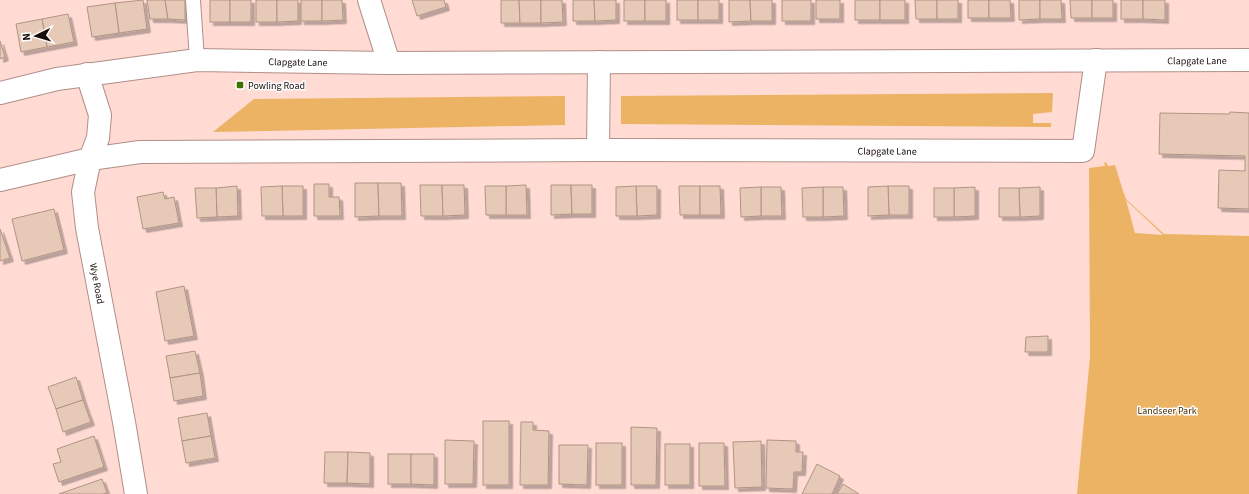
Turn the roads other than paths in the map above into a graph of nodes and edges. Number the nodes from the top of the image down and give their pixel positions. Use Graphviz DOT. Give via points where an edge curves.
graph roads {
  1 [pos="193,0"];
  2 [pos="369,0"];
  3 [pos="197,60"];
  4 [pos="1096,60"];
  5 [pos="1249,60"];
  6 [pos="599,62"];
  7 [pos="389,63"];
  8 [pos="87,74"];
  9 [pos="0,93"];
  10 [pos="598,150"];
  11 [pos="90,159"];
  12 [pos="0,180"];
  13 [pos="136,494"];
  1 -- 3 [label="lane"];
  2 -- 7 [label="street"];
  3 -- 7 [label="street, Clapgate Lane"];
  3 -- 8 [label="street, Clapgate Lane"];
  4 -- 5 [label="street, Clapgate Lane"];
  4 -- 6 [label="street, Clapgate Lane"];
  4 -- 10 [label="street, Clapgate Lane" via="1083,151"];
  6 -- 7 [label="street, Clapgate Lane"];
  6 -- 10 [label="street"];
  8 -- 9 [label="street, Clapgate Lane"];
  8 -- 11 [label="street, Wye Road" via="100,115 98,138"];
  10 -- 11 [label="street, Clapgate Lane" via="140,152"];
  11 -- 12 [label="street, Clapgate Lane"];
  11 -- 13 [label="street, Wye Road" via="83,192 87,228"];
}
